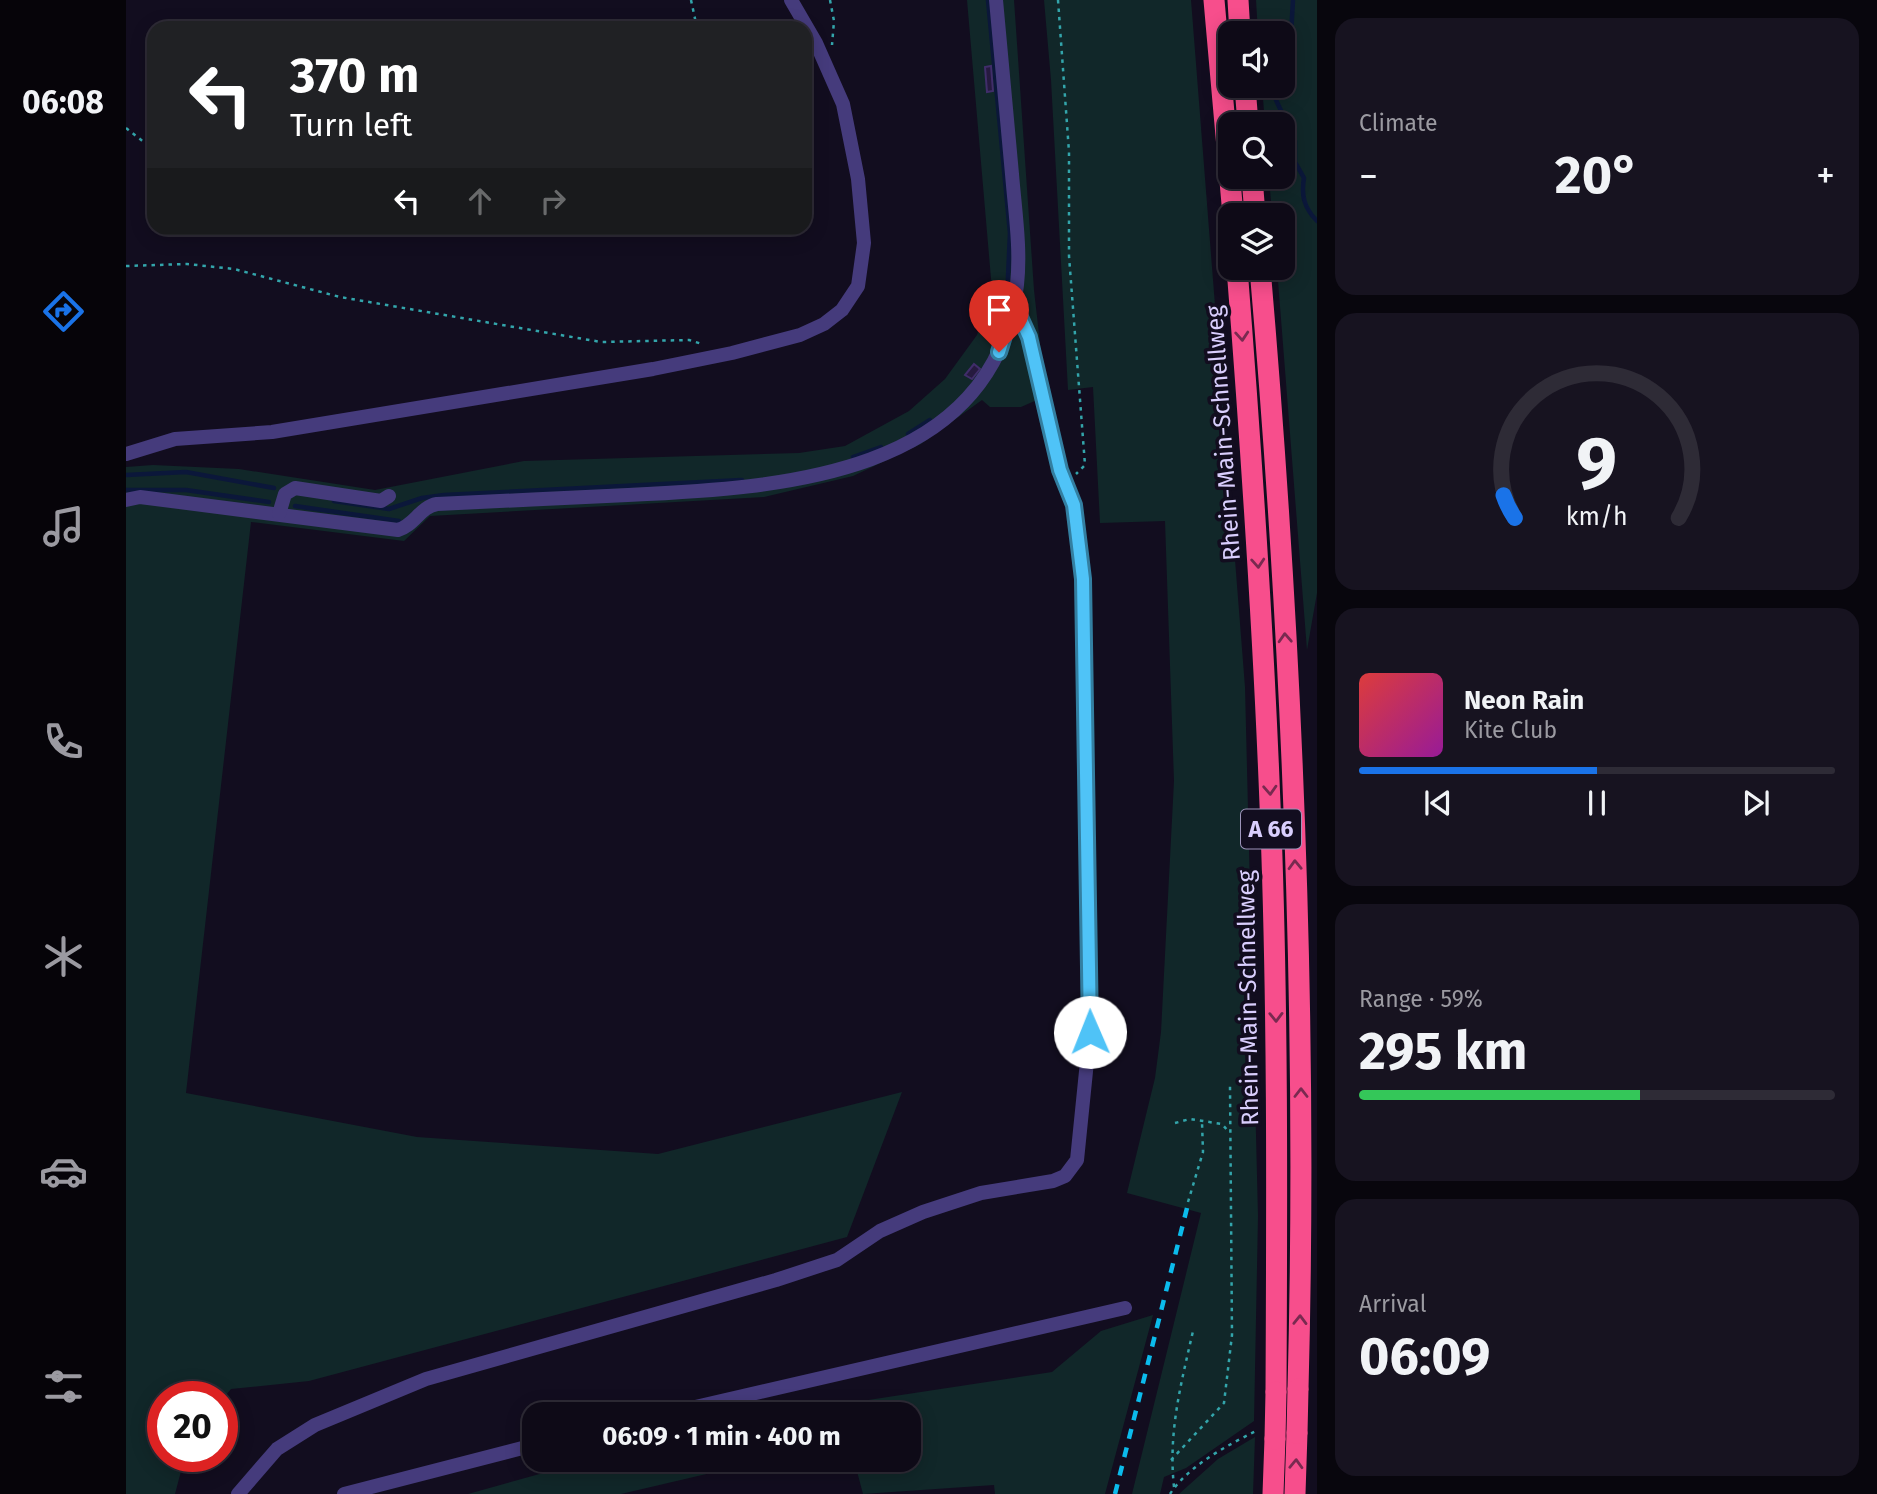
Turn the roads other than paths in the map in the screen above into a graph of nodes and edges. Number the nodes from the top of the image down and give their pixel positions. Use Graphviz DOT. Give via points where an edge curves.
graph roads {
  1 [pos="791,0"];
  2 [pos="996,0"];
  3 [pos="1214,0"];
  4 [pos="1238,0"];
  5 [pos="803,21"];
  6 [pos="1239,21"];
  7 [pos="812,38"];
  8 [pos="1232,203"];
  9 [pos="1238,280"];
  10 [pos="1261,280"];
  11 [pos="1014,304"];
  12 [pos="126,454"];
  13 [pos="389,496"];
  14 [pos="126,500"];
  15 [pos="279,514"];
  16 [pos="1125,1308"];
  17 [pos="717,1402"];
  18 [pos="522,1448"];
  19 [pos="238,1494"];
  20 [pos="344,1494"];
  21 [pos="1273,1494"];
  22 [pos="1295,1494"];
  1 -- 5 [label="lane"];
  2 -- 11 [label="lane" via="1018,247"];
  3 -- 8 [label="highway"];
  4 -- 6 [label="highway"];
  7 -- 12 [label="lane" via="843,104 858,179 864,243 858,286 842,310 824,324 732,354 272,432 175,439"];
  9 -- 21 [label="highway, Rhein-Main-Schnellweg / A 66, one-way, bridge" via="1262,617 1270,807 1276,1045"];
  22 -- 10 [label="highway, Rhein-Main-Schnellweg / A 66, one-way, bridge" via="1301,1203 1297,925 1284,615"];
  11 -- 15 [label="lane" via="992,368 960,408 897,448 823,474 708,491 437,504 398,530"];
  11 -- 19 [label="lane" via="1029,337 1060,470 1074,505 1083,579 1090,1032 1073,1169 1053,1181 981,1193 923,1212 880,1231 837,1260 776,1280 426,1379 315,1425 277,1449"];
  13 -- 15 [label="lane" via="381,501 295,488 285,494"];
  14 -- 15 [label="lane" via="140,497"];
  16 -- 17 [label="lane"];
  18 -- 20 [label="lane"];
}
